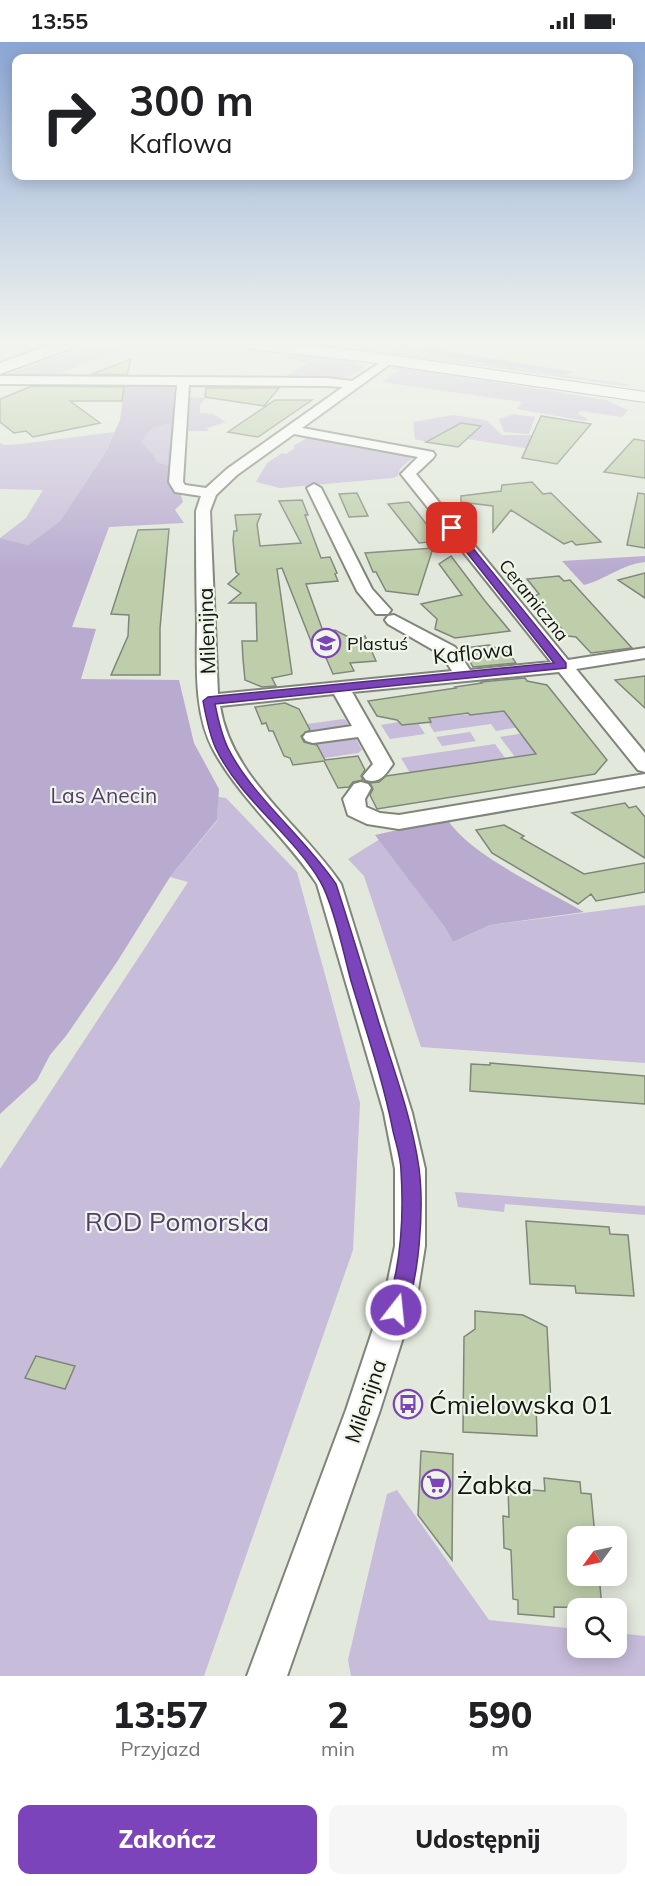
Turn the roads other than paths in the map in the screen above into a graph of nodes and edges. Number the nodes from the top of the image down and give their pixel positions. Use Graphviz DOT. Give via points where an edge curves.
graph roads {
  1 [pos="180,419"];
  2 [pos="307,419"];
  3 [pos="292,430"];
  4 [pos="314,488"];
  5 [pos="209,494"];
  6 [pos="645,653"];
  7 [pos="562,666"];
  8 [pos="464,675"];
  9 [pos="340,688"];
  10 [pos="208,701"];
  11 [pos="373,734"];
  12 [pos="314,737"];
  13 [pos="645,766"];
  14 [pos="645,780"];
  15 [pos="267,1676"];
  1 -- 5 [label="street" via="176,483 185,490"];
  2 -- 3 [label="street"];
  3 -- 5 [label="street" via="239,466"];
  3 -- 7 [label="street, Ceramiczna" via="428,455 408,474"];
  4 -- 8 [label="street" via="365,591 388,615 449,651"];
  5 -- 10 [label="street, Milenijna" via="202,522"];
  6 -- 7 [label="street, Kaflowa"];
  7 -- 8 [label="street, Kaflowa"];
  7 -- 13 [label="street, Ceramiczna"];
  8 -- 9 [label="street, Kaflowa"];
  9 -- 10 [label="street, Kaflowa"];
  9 -- 11 [label="street"];
  10 -- 15 [label="street, Milenijna" via="222,748 231,763 329,884 398,1113 410,1169 410,1246 402,1290"];
  11 -- 12 [label="street"];
  11 -- 14 [label="street" via="382,764 354,799 356,810 375,819 399,822"];
}
